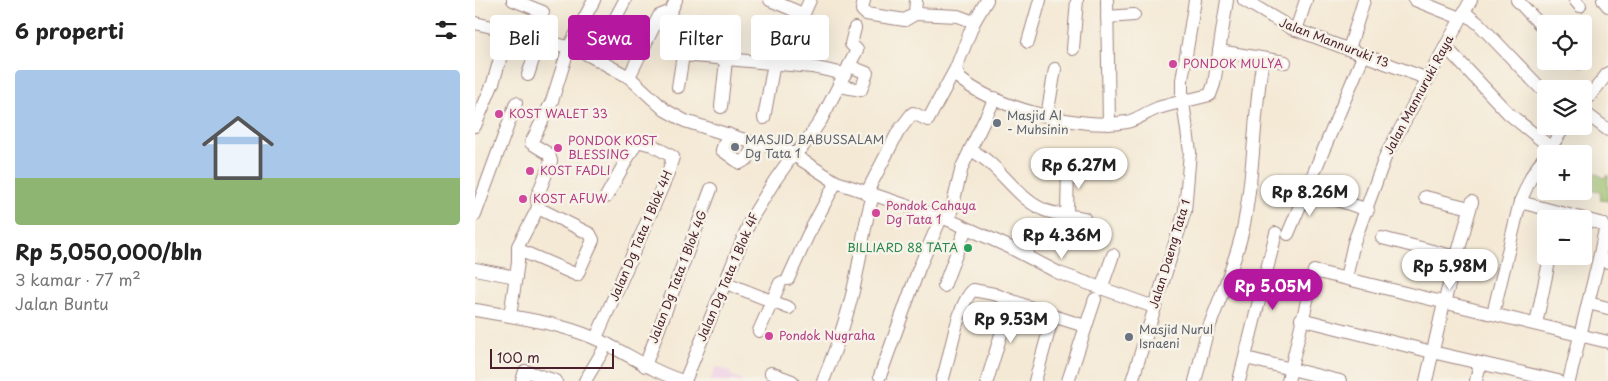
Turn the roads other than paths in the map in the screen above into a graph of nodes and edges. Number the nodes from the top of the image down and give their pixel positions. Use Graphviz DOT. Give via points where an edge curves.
graph roads {
  1 [pos="513,0"];
  2 [pos="594,0"];
  3 [pos="625,0"];
  4 [pos="676,0"];
  5 [pos="770,0"];
  6 [pos="810,0"];
  7 [pos="864,0"];
  8 [pos="916,0"];
  9 [pos="987,0"];
  10 [pos="1040,0"];
  11 [pos="1077,0"];
  12 [pos="1107,0"];
  13 [pos="1195,0"];
  14 [pos="1227,0"];
  15 [pos="1244,0"];
  16 [pos="1306,0"];
  17 [pos="1364,0"];
  18 [pos="1415,0"];
  19 [pos="1471,0"];
  20 [pos="1517,0"];
  21 [pos="1603,0"];
  22 [pos="1608,6"];
  23 [pos="543,12"];
  24 [pos="803,14"];
  25 [pos="915,14"];
  26 [pos="586,15"];
  27 [pos="617,15"];
  28 [pos="1134,15"];
  29 [pos="1462,15"];
  30 [pos="1107,17"];
  31 [pos="1537,21"];
  32 [pos="974,22"];
  33 [pos="475,23"];
  34 [pos="490,27"];
  35 [pos="855,28"];
  36 [pos="1296,30"];
  37 [pos="1028,42"];
  38 [pos="1445,46"];
  39 [pos="1349,48"];
  40 [pos="1073,49"];
  41 [pos="568,50"];
  42 [pos="1219,51"];
  43 [pos="1364,54"];
  44 [pos="1263,59"];
  45 [pos="500,60"];
  46 [pos="533,60"];
  47 [pos="600,60"];
  48 [pos="678,60"];
  49 [pos="726,60"];
  50 [pos="1285,62"];
  51 [pos="774,63"];
  52 [pos="956,68"];
  53 [pos="1055,69"];
  54 [pos="847,70"];
  55 [pos="1608,74"];
  56 [pos="528,75"];
  57 [pos="629,77"];
  58 [pos="1428,78"];
  59 [pos="1537,85"];
  60 [pos="840,86"];
  61 [pos="678,87"];
  62 [pos="1592,93"];
  63 [pos="995,98"];
  64 [pos="1182,98"];
  65 [pos="516,102"];
  66 [pos="721,106"];
  67 [pos="1047,116"];
  68 [pos="763,118"];
  69 [pos="1592,118"];
  70 [pos="1109,124"];
  71 [pos="475,126"];
  72 [pos="1608,130"];
  73 [pos="729,134"];
  74 [pos="755,143"];
  75 [pos="1548,145"];
  76 [pos="970,150"];
  77 [pos="796,155"];
  78 [pos="1068,166"];
  79 [pos="1537,167"];
  80 [pos="836,182"];
  81 [pos="711,189"];
  82 [pos="1307,190"];
  83 [pos="870,195"];
  84 [pos="1425,196"];
  85 [pos="606,197"];
  86 [pos="1520,202"];
  87 [pos="538,208"];
  88 [pos="1367,210"];
  89 [pos="1067,214"];
  90 [pos="475,216"];
  91 [pos="1084,218"];
  92 [pos="945,219"];
  93 [pos="966,228"];
  94 [pos="1035,228"];
  95 [pos="1382,238"];
  96 [pos="519,250"];
  97 [pos="1027,256"];
  98 [pos="1113,256"];
  99 [pos="1456,257"];
  100 [pos="1603,261"];
  101 [pos="1548,265"];
  102 [pos="475,269"];
  103 [pos="516,277"];
  104 [pos="1346,278"];
  105 [pos="726,283"];
  106 [pos="944,286"];
  107 [pos="1098,294"];
  108 [pos="1011,301"];
  109 [pos="772,302"];
  110 [pos="1588,302"];
  111 [pos="1444,304"];
  112 [pos="1154,307"];
  113 [pos="789,308"];
  114 [pos="1608,308"];
  115 [pos="475,310"];
  116 [pos="1493,314"];
  117 [pos="511,316"];
  118 [pos="1053,316"];
  119 [pos="1301,319"];
  120 [pos="1535,324"];
  121 [pos="1085,326"];
  122 [pos="759,331"];
  123 [pos="1580,336"];
  124 [pos="601,338"];
  125 [pos="1608,342"];
  126 [pos="1432,352"];
  127 [pos="1246,358"];
  128 [pos="1480,363"];
  129 [pos="645,366"];
  130 [pos="771,373"];
  131 [pos="1290,375"];
  132 [pos="880,376"];
  133 [pos="1523,377"];
  134 [pos="522,381"];
  135 [pos="556,381"];
  136 [pos="585,381"];
  137 [pos="684,381"];
  138 [pos="792,381"];
  139 [pos="823,381"];
  140 [pos="942,381"];
  141 [pos="987,381"];
  142 [pos="1035,381"];
  143 [pos="1068,381"];
  144 [pos="1132,381"];
  145 [pos="1195,381"];
  146 [pos="1239,381"];
  147 [pos="1336,381"];
  148 [pos="1426,381"];
  149 [pos="1476,381"];
  150 [pos="1558,381"];
  151 [pos="1569,381"];
  1 -- 23 [label="street"];
  2 -- 26 [label="street"];
  3 -- 27 [label="street"];
  4 -- 57 [label="street" via="671,11 659,16"];
  5 -- 24 [label="street"];
  6 -- 24 [label="street"];
  7 -- 25 [label="street" via="862,10 866,14 905,20"];
  8 -- 25 [label="street"];
  9 -- 32 [label="street"];
  10 -- 37 [label="street"];
  11 -- 40 [label="street"];
  12 -- 30 [label="street"];
  13 -- 64 [label="street, Jalan Daeng Tata 1"];
  14 -- 42 [label="street"];
  15 -- 36 [label="street, Jalan Mannuruki 13"];
  16 -- 36 [label="street"];
  17 -- 39 [label="street"];
  18 -- 29 [label="street"];
  19 -- 29 [label="street, Jalan Mannuruki Raya"];
  20 -- 31 [label="street"];
  21 -- 22 [label="street"];
  25 -- 32 [label="street" via="958,16"];
  28 -- 30 [label="street"];
  29 -- 38 [label="street, Jalan Mannuruki Raya"];
  29 -- 59 [label="street" via="1479,24"];
  30 -- 70 [label="street"];
  32 -- 52 [label="street"];
  33 -- 34 [label="street"];
  35 -- 54 [label="street, Jalan Dg Tata 1 Blok 4F" via="851,44 857,48"];
  36 -- 39 [label="street, Jalan Mannuruki 13"];
  38 -- 58 [label="street, Jalan Mannuruki Raya"];
  38 -- 75 [label="street" via="1509,113"];
  39 -- 43 [label="street, Jalan Mannuruki 13"];
  41 -- 87 [label="street" via="552,101 532,140 532,146 551,157 537,197"];
  42 -- 44 [label="street"];
  42 -- 64 [label="street" via="1210,95"];
  43 -- 58 [label="street, Jalan Mannuruki 13"];
  43 -- 82 [label="street"];
  44 -- 50 [label="street"];
  44 -- 145 [label="street" via="1243,229"];
  45 -- 71 [label="street"];
  46 -- 56 [label="street"];
  47 -- 57 [label="street"];
  48 -- 61 [label="street"];
  49 -- 51 [label="street"];
  49 -- 66 [label="street"];
  51 -- 54 [label="street"];
  51 -- 68 [label="street"];
  52 -- 63 [label="street" via="962,81"];
  52 -- 83 [label="street" via="933,119 913,112 898,132"];
  53 -- 67 [label="street"];
  54 -- 60 [label="street, Jalan Dg Tata 1 Blok 4F"];
  54 -- 60 [label="street" via="867,73 861,90"];
  55 -- 62 [label="street"];
  57 -- 73 [label="street" via="673,115"];
  58 -- 88 [label="street, Jalan Mannuruki Raya" via="1386,156"];
  60 -- 77 [label="street, Jalan Dg Tata 1 Blok 4F" via="817,127"];
  63 -- 67 [label="street"];
  63 -- 76 [label="street"];
  64 -- 70 [label="street" via="1128,122"];
  64 -- 112 [label="street, Jalan Daeng Tata 1" via="1189,152 1185,211"];
  65 -- 90 [label="street"];
  67 -- 70 [label="street"];
  69 -- 72 [label="street"];
  73 -- 74 [label="street"];
  73 -- 74 [label="street" via="722,150 740,163 747,159"];
  74 -- 77 [label="street"];
  76 -- 89 [label="street" via="987,159 1035,206 1048,212"];
  76 -- 92 [label="street"];
  77 -- 80 [label="street"];
  77 -- 105 [label="street, Jalan Dg Tata 1 Blok 4F" via="777,176 757,208"];
  78 -- 89 [label="street"];
  79 -- 86 [label="street"];
  80 -- 83 [label="street"];
  80 -- 109 [label="street"];
  81 -- 129 [label="street, Jalan Dg Tata 1 Blok 4G"];
  82 -- 88 [label="street"];
  82 -- 127 [label="street" via="1282,234"];
  83 -- 92 [label="street"];
  83 -- 139 [label="street" via="842,333"];
  84 -- 99 [label="street" via="1471,205"];
  85 -- 124 [label="street, Jalan Dg Tata 1 Blok 4H" via="637,140 673,157"];
  86 -- 100 [label="street" via="1603,224"];
  86 -- 116 [label="street"];
  87 -- 96 [label="street" via="520,240"];
  87 -- 96 [label="street" via="593,235 593,240 575,278"];
  88 -- 104 [label="street, Jalan Mannuruki Raya" via="1354,242"];
  89 -- 91 [label="street"];
  92 -- 93 [label="street"];
  92 -- 132 [label="street" via="919,268"];
  93 -- 97 [label="street"];
  93 -- 106 [label="street"];
  94 -- 97 [label="street"];
  95 -- 99 [label="street"];
  96 -- 103 [label="street"];
  97 -- 107 [label="street"];
  98 -- 107 [label="street"];
  99 -- 111 [label="street"];
  100 -- 110 [label="street"];
  101 -- 120 [label="street"];
  102 -- 103 [label="street"];
  103 -- 117 [label="street"];
  104 -- 111 [label="street"];
  104 -- 119 [label="street" via="1314,271"];
  105 -- 109 [label="street"];
  105 -- 137 [label="street, Jalan Dg Tata 1 Blok 4F"];
  107 -- 112 [label="street"];
  107 -- 121 [label="street"];
  108 -- 118 [label="street"];
  108 -- 140 [label="street" via="977,289 968,293"];
  108 -- 141 [label="street"];
  109 -- 113 [label="street"];
  109 -- 122 [label="street"];
  110 -- 114 [label="street"];
  110 -- 123 [label="street"];
  111 -- 116 [label="street"];
  111 -- 126 [label="street"];
  112 -- 144 [label="street, Jalan Daeng Tata 1"];
  115 -- 117 [label="street"];
  116 -- 120 [label="street"];
  117 -- 124 [label="street"];
  118 -- 121 [label="street"];
  118 -- 142 [label="street"];
  119 -- 126 [label="street"];
  119 -- 131 [label="street"];
  120 -- 123 [label="street"];
  121 -- 143 [label="street"];
  123 -- 125 [label="street"];
  123 -- 151 [label="street"];
  124 -- 129 [label="street"];
  124 -- 136 [label="street"];
  126 -- 128 [label="street"];
  126 -- 148 [label="street"];
  127 -- 131 [label="street"];
  127 -- 146 [label="street"];
  128 -- 133 [label="street"];
  128 -- 149 [label="street"];
  129 -- 137 [label="street"];
  130 -- 138 [label="street"];
  131 -- 147 [label="street"];
  133 -- 150 [label="street"];
  134 -- 135 [label="street" via="525,371"];
}
